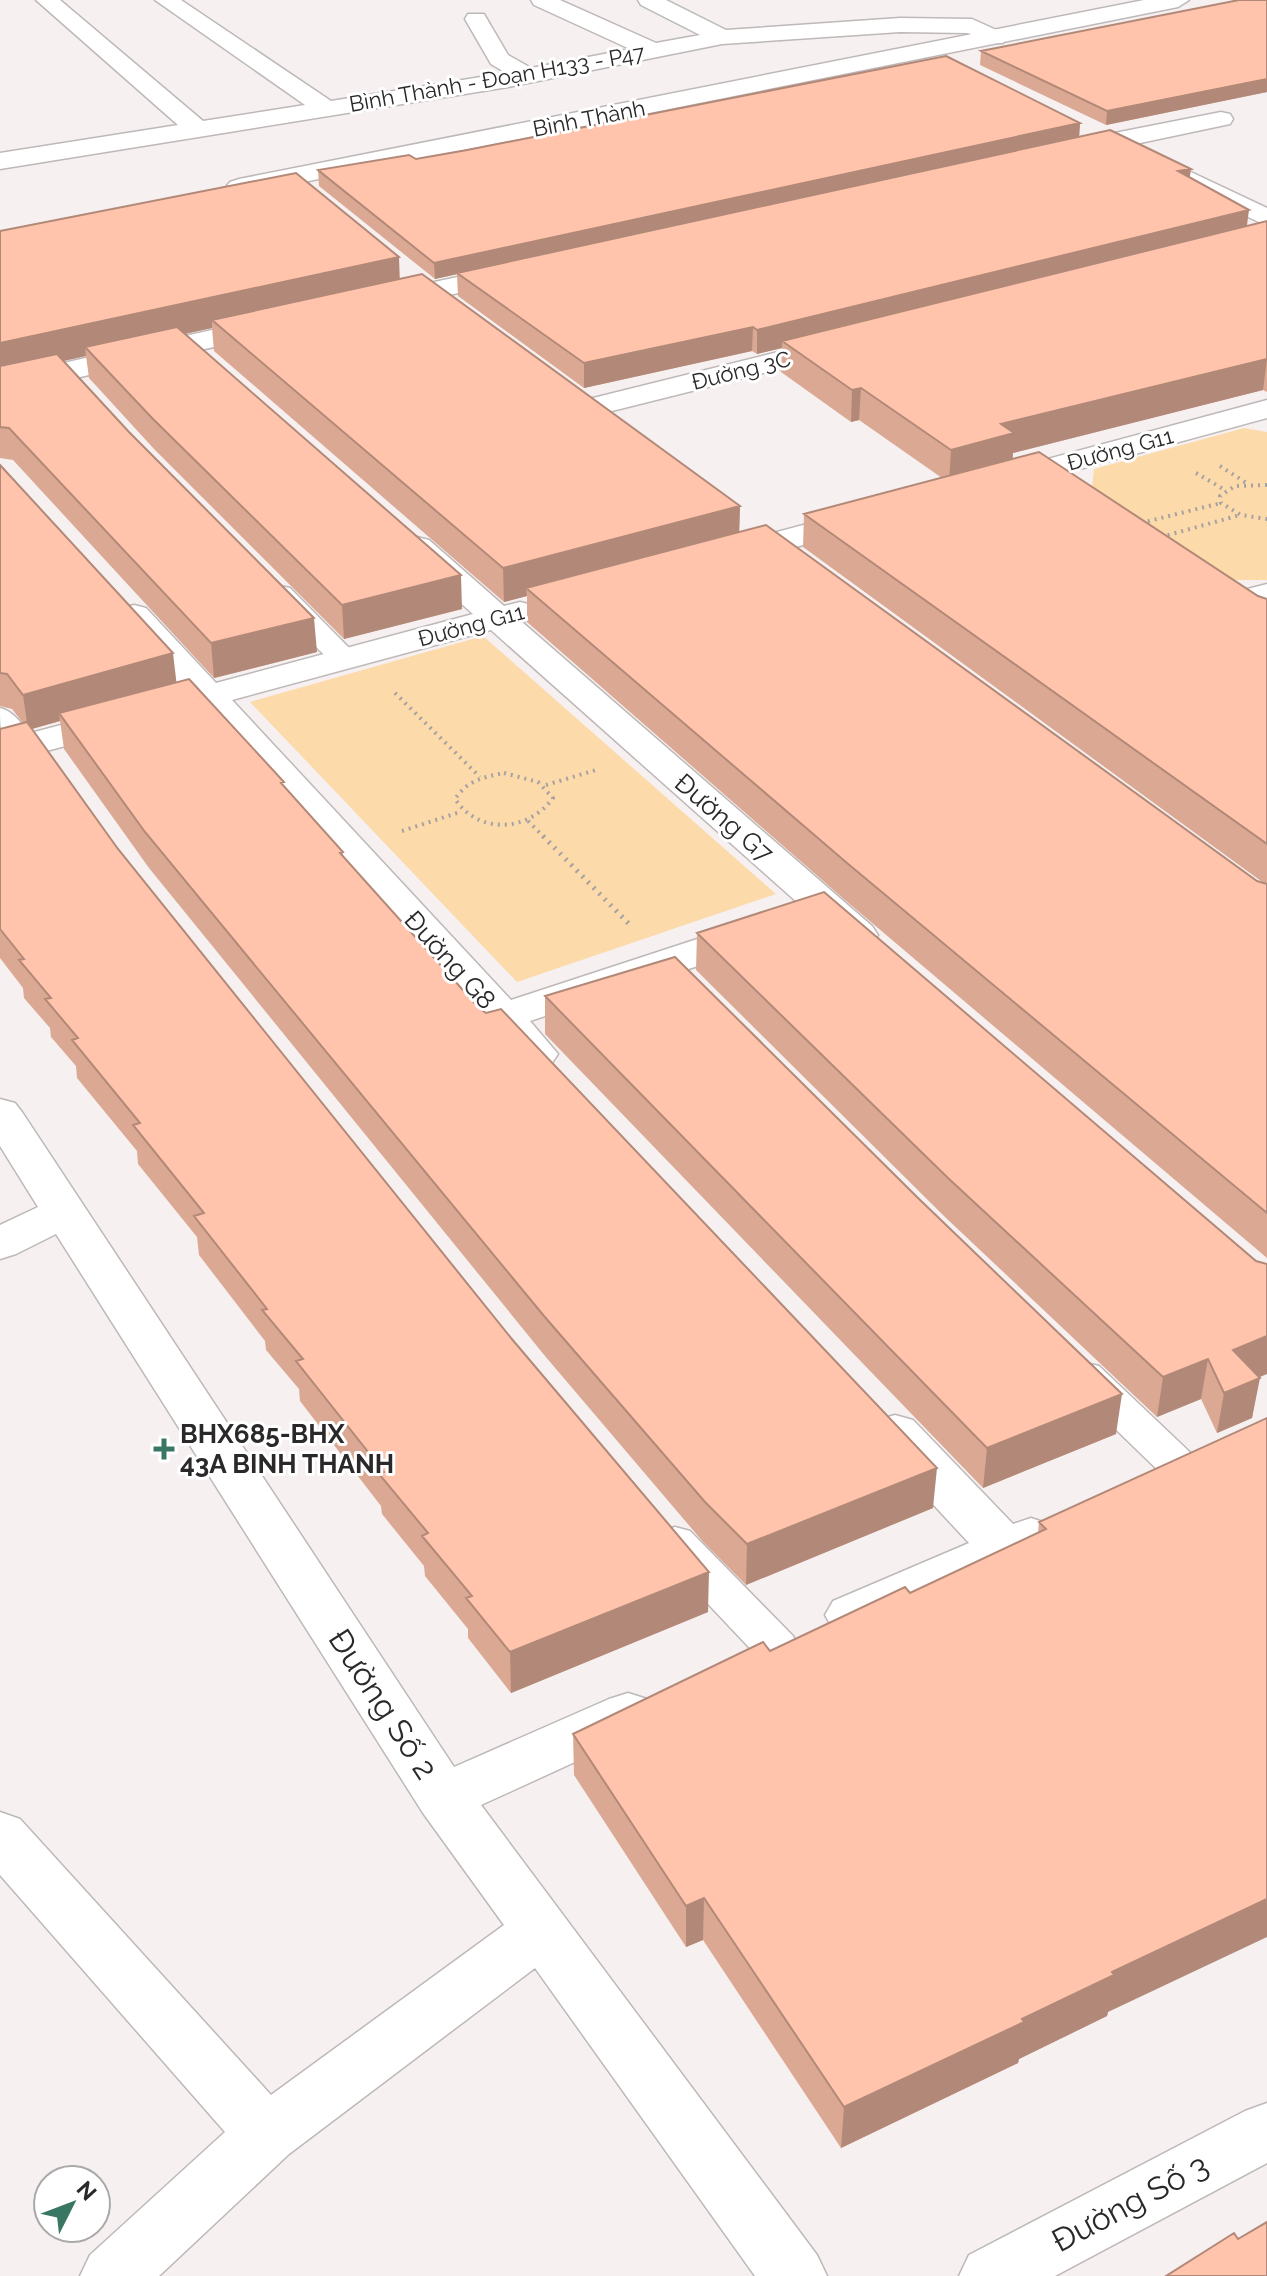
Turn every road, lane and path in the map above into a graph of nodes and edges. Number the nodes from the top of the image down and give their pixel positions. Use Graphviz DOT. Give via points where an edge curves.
graph roads {
  1 [pos="47,0"];
  2 [pos="166,0"];
  3 [pos="542,0"];
  4 [pos="649,0"];
  5 [pos="943,0"];
  6 [pos="1178,0"];
  7 [pos="476,19"];
  8 [pos="972,26"];
  9 [pos="722,37"];
  10 [pos="995,38"];
  11 [pos="652,50"];
  12 [pos="930,51"];
  13 [pos="958,65"];
  14 [pos="527,76"];
  15 [pos="325,108"];
  16 [pos="1221,119"];
  17 [pos="1084,127"];
  18 [pos="197,129"];
  19 [pos="1111,141"];
  20 [pos="1049,154"];
  21 [pos="0,161"];
  22 [pos="288,177"];
  23 [pos="212,193"];
  24 [pos="323,206"];
  25 [pos="1267,218"];
  26 [pos="393,263"];
  27 [pos="537,267"];
  28 [pos="428,291"];
  29 [pos="353,308"];
  30 [pos="465,318"];
  31 [pos="292,321"];
  32 [pos="866,339"];
  33 [pos="187,345"];
  34 [pos="65,371"];
  35 [pos="222,376"];
  36 [pos="0,386"];
  37 [pos="85,393"];
  38 [pos="1267,409"];
  39 [pos="625,435"];
  40 [pos="1042,470"];
  41 [pos="1266,484"];
  42 [pos="967,490"];
  43 [pos="1221,503"];
  44 [pos="892,511"];
  45 [pos="1241,515"];
  46 [pos="736,516"];
  47 [pos="1267,519"];
  48 [pos="390,523"];
  49 [pos="1136,534"];
  50 [pos="785,553"];
  51 [pos="696,564"];
  52 [pos="267,581"];
  53 [pos="104,583"];
  54 [pos="1252,598"];
  55 [pos="543,605"];
  56 [pos="497,618"];
  57 [pos="1267,621"];
  58 [pos="351,658"];
  59 [pos="208,696"];
  60 [pos="0,717"];
  61 [pos="30,752"];
  62 [pos="480,777"];
  63 [pos="528,821"];
  64 [pos="829,910"];
  65 [pos="888,961"];
  66 [pos="666,963"];
  67 [pos="696,993"];
  68 [pos="502,1017"];
  69 [pos="568,1086"];
  70 [pos="0,1112"];
  71 [pos="64,1212"];
  72 [pos="0,1244"];
  73 [pos="1056,1348"];
  74 [pos="874,1410"];
  75 [pos="1182,1469"];
  76 [pos="1073,1518"];
  77 [pos="657,1520"];
  78 [pos="1005,1548"];
  79 [pos="755,1658"];
  80 [pos="675,1694"];
  81 [pos="443,1797"];
  82 [pos="0,1835"];
  83 [pos="540,1931"];
  84 [pos="1267,2131"];
  85 [pos="267,2134"];
  86 [pos="113,2276"];
  87 [pos="794,2276"];
  88 [pos="992,2276"];
  1 -- 18 [label="street"];
  2 -- 15 [label="street"];
  3 -- 11 [label="street"];
  4 -- 9 [label="street"];
  5 -- 8 [label="street"];
  6 -- 10 [label="street, Bình Thành"];
  7 -- 14 [label="street" via="499,59"];
  8 -- 9 [label="street, Bình Thành - Đoạn H133 - P47" via="900,25"];
  8 -- 10 [label="street, Bình Thành - Đoạn H133 - P47"];
  9 -- 11 [label="street, Bình Thành - Đoạn H133 - P47"];
  10 -- 12 [label="street, Bình Thành"];
  11 -- 14 [label="street, Bình Thành - Đoạn H133 - P47"];
  12 -- 13 [label="street"];
  12 -- 22 [label="street, Bình Thành"];
  14 -- 15 [label="street, Bình Thành - Đoạn H133 - P47"];
  15 -- 18 [label="street, Bình Thành - Đoạn H133 - P47"];
  16 -- 19 [label="street"];
  17 -- 19 [label="street"];
  18 -- 21 [label="street, Bình Thành - Đoạn H133 - P47"];
  19 -- 20 [label="street"];
  19 -- 25 [label="street"];
  22 -- 23 [label="street, Bình Thành"];
  22 -- 24 [label="street"];
  26 -- 28 [label="street"];
  27 -- 28 [label="street"];
  28 -- 29 [label="street"];
  28 -- 30 [label="street"];
  31 -- 33 [label="street"];
  32 -- 39 [label="street, Đường 3C" via="576,399"];
  33 -- 34 [label="street"];
  33 -- 35 [label="street"];
  34 -- 36 [label="street"];
  34 -- 37 [label="lane"];
  38 -- 40 [label="street, Đường G11"];
  40 -- 42 [label="street, Đường G11"];
  40 -- 49 [label="street"];
  41 -- 43 [label="path" via="1225,490"];
  43 -- 45 [label="path"];
  43 -- 49 [label="path"];
  44 -- 50 [label="street"];
  45 -- 47 [label="path"];
  45 -- 49 [label="path"];
  46 -- 50 [label="street"];
  48 -- 56 [label="street, Đường G7"];
  49 -- 54 [label="street"];
  50 -- 51 [label="street"];
  52 -- 58 [label="lane"];
  53 -- 59 [label="street, Đường G8"];
  54 -- 57 [label="street"];
  55 -- 56 [label="street, Đường G11"];
  56 -- 58 [label="street, Đường G11"];
  56 -- 64 [label="street, Đường G7"];
  58 -- 59 [label="street, Đường G11"];
  58 -- 62 [label="path"];
  59 -- 61 [label="street, Đường G11"];
  59 -- 68 [label="street, Đường G8"];
  60 -- 61 [label="lane"];
  62 -- 63 [label="path" via="504,773 546,785 553,798 546,811"];
  62 -- 63 [label="path" via="462,787 455,799 460,812 479,822"];
  63 -- 66 [label="path"];
  64 -- 65 [label="street, Đường G7"];
  64 -- 66 [label="street"];
  66 -- 67 [label="lane"];
  66 -- 68 [label="street"];
  68 -- 69 [label="street, Đường G8"];
  70 -- 71 [label="street, Đường Số 2"];
  71 -- 72 [label="street"];
  71 -- 81 [label="street, Đường Số 2"];
  73 -- 75 [label="lane"];
  74 -- 78 [label="street"];
  76 -- 78 [label="street"];
  77 -- 79 [label="lane"];
  78 -- 79 [label="street"];
  80 -- 81 [label="street"];
  81 -- 83 [label="street, Đường Số 2"];
  82 -- 85 [label="street"];
  83 -- 85 [label="street"];
  83 -- 87 [label="street, Đường Số 2"];
  84 -- 88 [label="street, Đường Số 3"];
  85 -- 86 [label="street"];
}
